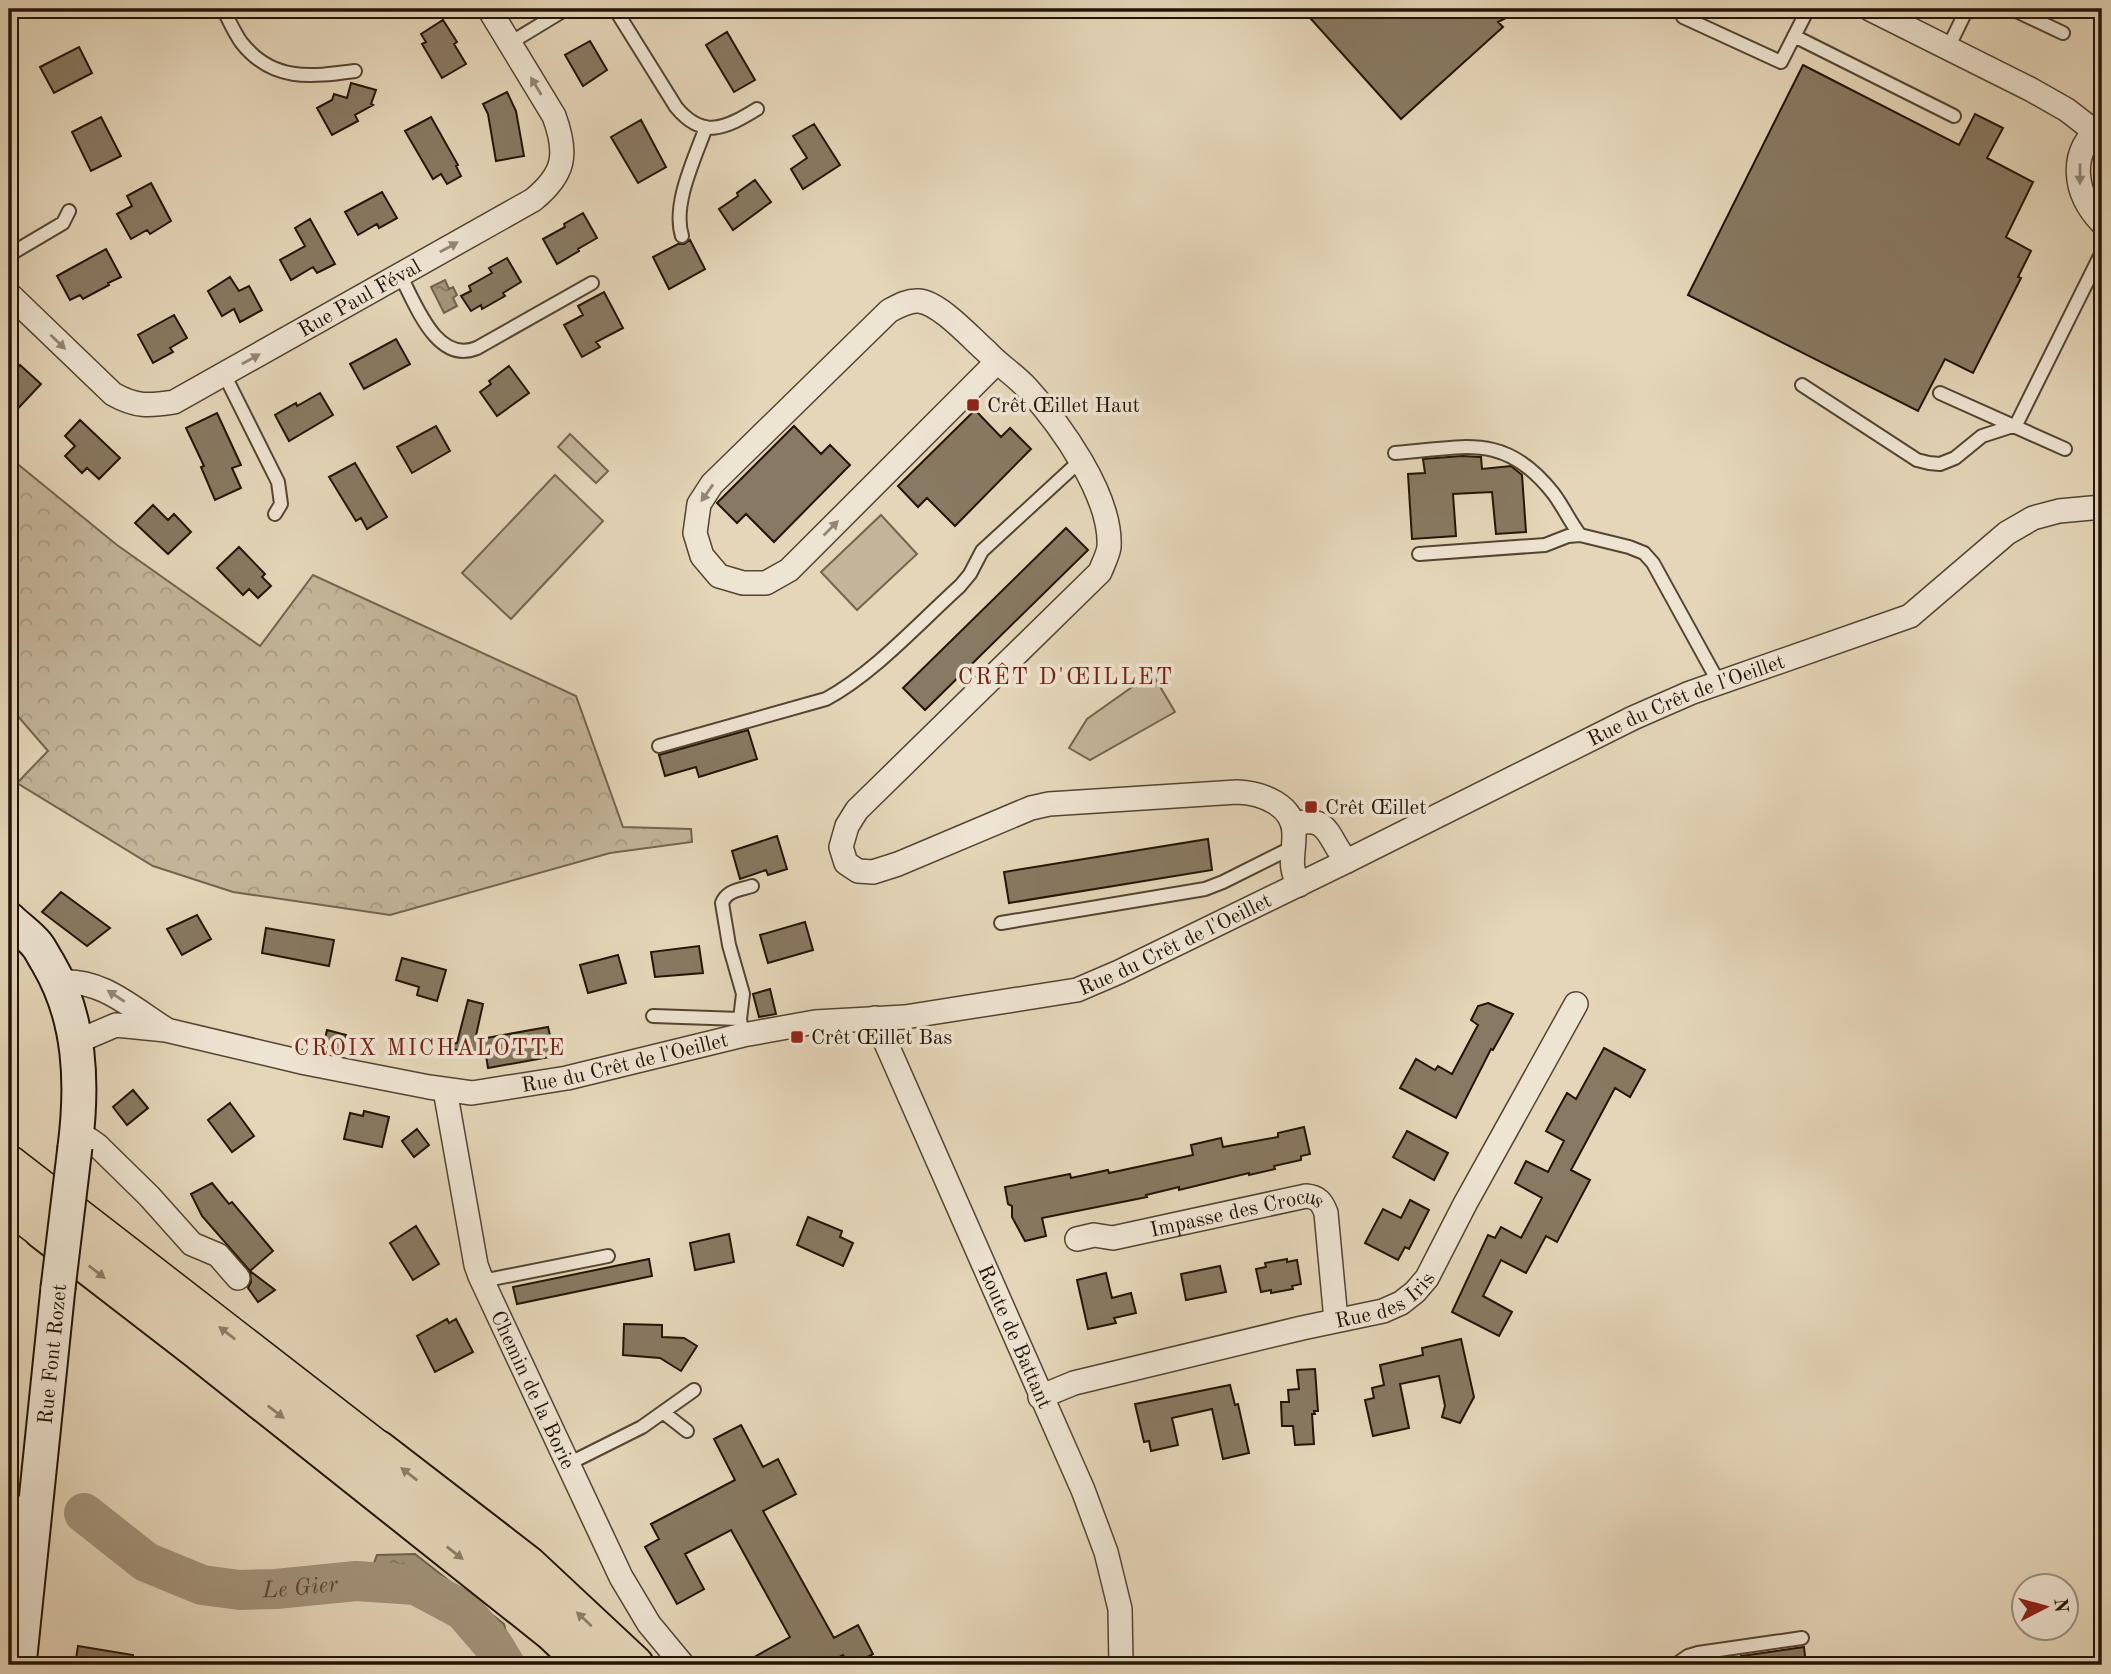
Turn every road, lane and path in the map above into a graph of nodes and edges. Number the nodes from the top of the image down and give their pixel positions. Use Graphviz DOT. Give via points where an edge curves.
graph roads {
  1 [pos="223,9"];
  2 [pos="489,9"];
  3 [pos="566,9"];
  4 [pos="615,9"];
  5 [pos="1808,9"];
  6 [pos="1871,9"];
  7 [pos="1967,9"];
  8 [pos="2012,9"];
  9 [pos="1683,17"];
  10 [pos="2063,33"];
  11 [pos="1794,36"];
  12 [pos="510,43"];
  13 [pos="1948,48"];
  14 [pos="355,71"];
  15 [pos="757,109"];
  16 [pos="1954,116"];
  17 [pos="706,128"];
  18 [pos="2098,128"];
  19 [pos="69,211"];
  20 [pos="2102,223"];
  21 [pos="682,236"];
  22 [pos="2102,252"];
  23 [pos="9,255"];
  24 [pos="400,275"];
  25 [pos="592,282"];
  26 [pos="9,295"];
  27 [pos="997,362"];
  28 [pos="224,374"];
  29 [pos="1802,385"];
  30 [pos="1940,393"];
  31 [pos="2016,425"];
  32 [pos="2065,449"];
  33 [pos="1395,453"];
  34 [pos="1080,460"];
  35 [pos="2102,507"];
  36 [pos="275,514"];
  37 [pos="1580,534"];
  38 [pos="1419,554"];
  39 [pos="1719,683"];
  40 [pos="659,746"];
  41 [pos="1293,836"];
  42 [pos="1347,861"];
  43 [pos="1299,885"];
  44 [pos="752,886"];
  45 [pos="9,919"];
  46 [pos="1001,923"];
  47 [pos="59,982"];
  48 [pos="1576,1004"];
  49 [pos="653,1016"];
  50 [pos="875,1018"];
  51 [pos="741,1027"];
  52 [pos="166,1030"];
  53 [pos="76,1042"];
  54 [pos="444,1090"];
  55 [pos="76,1142"];
  56 [pos="9,1164"];
  57 [pos="9,1205"];
  58 [pos="43,1230"];
  59 [pos="1077,1239"];
  60 [pos="608,1256"];
  61 [pos="238,1278"];
  62 [pos="482,1281"];
  63 [pos="1336,1320"];
  64 [pos="694,1390"];
  65 [pos="1040,1397"];
  66 [pos="664,1413"];
  67 [pos="687,1431"];
  68 [pos="377,1450"];
  69 [pos="568,1464"];
  70 [pos="22,1508"];
  71 [pos="1802,1638"];
  72 [pos="19,1665"];
  73 [pos="588,1665"];
  74 [pos="634,1665"];
  75 [pos="682,1665"];
  76 [pos="1121,1665"];
  77 [pos="1675,1665"];
  1 -- 14 [label="lane" via="240,40 256,58 277,71 311,75"];
  2 -- 12 [label="street, Rue Paul Féval"];
  3 -- 12 [label="lane"];
  4 -- 17 [label="lane" via="676,107 694,126"];
  5 -- 11 [label="lane"];
  6 -- 13 [label="street"];
  7 -- 13 [label="lane"];
  8 -- 10 [label="lane"];
  9 -- 11 [label="lane" via="1781,62"];
  11 -- 16 [label="lane"];
  24 -- 12 [label="street, Rue Paul Féval, one-way" via="533,200 550,187 559,170 561,135"];
  13 -- 18 [label="street"];
  15 -- 17 [label="lane" via="734,124"];
  17 -- 21 [label="lane" via="681,206"];
  18 -- 20 [label="street, one-way" via="2083,149 2078,170 2080,191"];
  19 -- 23 [label="lane" via="63,223"];
  22 -- 31 [label="lane"];
  24 -- 25 [label="lane" via="438,341 461,351 477,348"];
  28 -- 24 [label="street, Rue Paul Féval, one-way"];
  26 -- 28 [label="street, Rue Paul Féval, one-way" via="113,394 130,403 153,406 174,402"];
  27 -- 27 [label="street, one-way" via="935,307 919,301 889,311 712,484 699,504 695,533 702,556 719,576 743,583 766,583 789,570"];
  27 -- 34 [label="street" via="1025,387"];
  28 -- 36 [label="lane" via="278,482 281,504"];
  29 -- 31 [label="lane" via="1907,454 1929,463 1955,458 1982,436"];
  30 -- 31 [label="lane"];
  31 -- 32 [label="lane"];
  33 -- 37 [label="lane" via="1478,447 1507,453 1533,471 1554,494"];
  34 -- 40 [label="lane" via="982,551 960,586 843,690 826,699"];
  34 -- 41 [label="street" via="1108,526 1109,550 1100,572 857,810 841,847 846,863 858,871 873,872 1049,804 1237,792 1278,804 1287,814"];
  35 -- 39 [label="street, Rue du Crêt de l'Oeillet" via="2033,517 1980,554 1910,616"];
  37 -- 38 [label="lane" via="1545,545"];
  37 -- 39 [label="lane" via="1644,553"];
  39 -- 42 [label="street, Rue du Crêt de l'Oeillet" via="1633,718"];
  41 -- 42 [label="street" via="1309,821 1323,826"];
  41 -- 43 [label="street" via="1293,874"];
  41 -- 46 [label="lane" via="1205,889"];
  42 -- 43 [label="street, Rue du Crêt de l'Oeillet"];
  43 -- 50 [label="street, Rue du Crêt de l'Oeillet" via="1077,990"];
  44 -- 51 [label="lane" via="729,892 722,903 743,994"];
  45 -- 47 [label="main road" via="37,945"];
  52 -- 47 [label="street, one-way" via="108,990"];
  47 -- 53 [label="main road"];
  48 -- 63 [label="street, Rue des Iris" via="1427,1278 1401,1303"];
  49 -- 51 [label="lane"];
  50 -- 51 [label="street, Rue du Crêt de l'Oeillet"];
  50 -- 65 [label="street, Route de Battant"];
  51 -- 54 [label="street, Rue du Crêt de l'Oeillet" via="553,1080 472,1093"];
  52 -- 53 [label="street" via="116,1026"];
  52 -- 54 [label="street, Rue du Crêt de l'Oeillet"];
  53 -- 55 [label="main road, Rue Font Rozet"];
  54 -- 62 [label="street, Chemin de la Borie"];
  55 -- 61 [label="street" via="90,1140 97,1145 192,1244 218,1255"];
  55 -- 70 [label="main road, Rue Font Rozet, bridge" via="58,1288"];
  68 -- 56 [label="main road, one-way"];
  57 -- 58 [label="main road"];
  58 -- 73 [label="highway, one-way" via="542,1622"];
  59 -- 63 [label="street, Impasse des Crocus" via="1094,1235 1113,1238 1315,1197 1326,1213"];
  60 -- 62 [label="lane"];
  62 -- 69 [label="street, Chemin de la Borie"];
  63 -- 65 [label="street, Rue des Iris" via="1074,1383"];
  64 -- 66 [label="lane"];
  65 -- 76 [label="street, Route de Battant" via="1106,1552 1120,1609"];
  66 -- 67 [label="lane"];
  66 -- 69 [label="lane"];
  74 -- 68 [label="highway, one-way" via="527,1565"];
  69 -- 75 [label="street, Chemin de la Borie" via="632,1597"];
  70 -- 72 [label="main road, Rue Font Rozet"];
  71 -- 77 [label="lane" via="1698,1653"];
}
